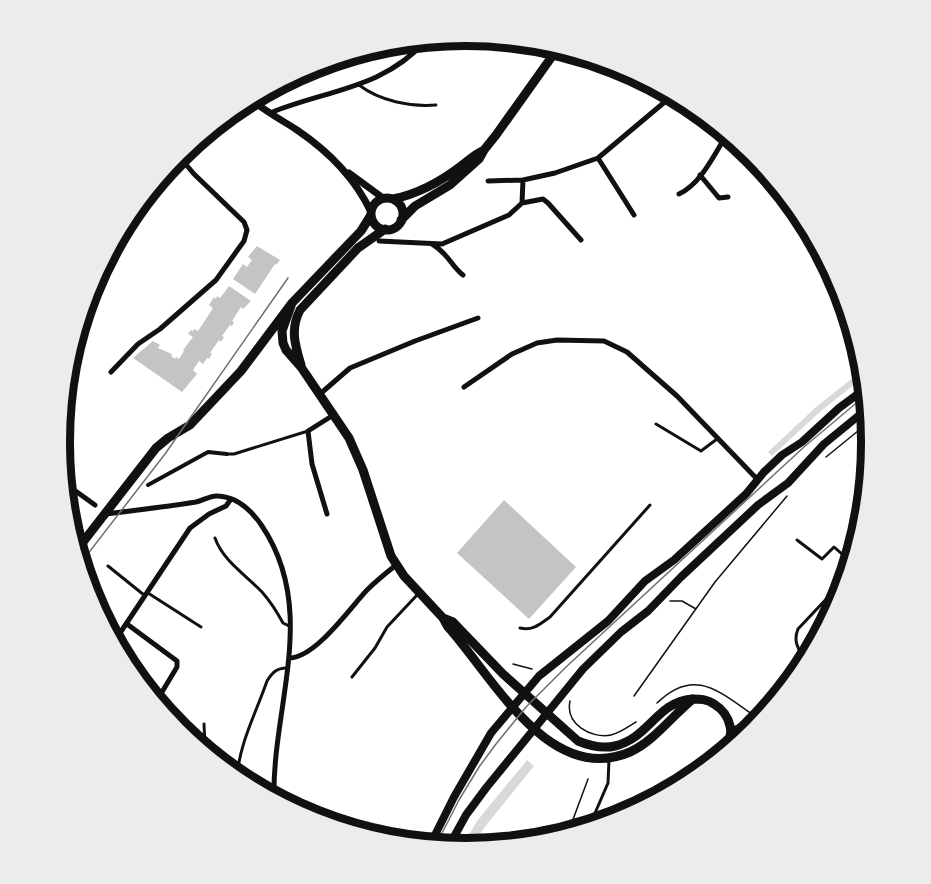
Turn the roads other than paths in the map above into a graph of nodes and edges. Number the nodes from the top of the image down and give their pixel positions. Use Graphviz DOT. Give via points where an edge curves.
graph roads {
  1 [pos="415,50"];
  2 [pos="552,56"];
  3 [pos="359,85"];
  4 [pos="666,101"];
  5 [pos="259,105"];
  6 [pos="436,105"];
  7 [pos="270,113"];
  8 [pos="722,142"];
  9 [pos="484,150"];
  10 [pos="598,158"];
  11 [pos="185,163"];
  12 [pos="345,171"];
  13 [pos="700,175"];
  14 [pos="523,180"];
  15 [pos="488,181"];
  16 [pos="679,194"];
  17 [pos="728,197"];
  18 [pos="388,198"];
  19 [pos="522,203"];
  20 [pos="371,213"];
  21 [pos="634,215"];
  22 [pos="401,220"];
  23 [pos="385,229"];
  24 [pos="581,240"];
  25 [pos="379,241"];
  26 [pos="431,243"];
  27 [pos="463,274"];
  28 [pos="292,303"];
  29 [pos="478,318"];
  30 [pos="301,367"];
  31 [pos="111,372"];
  32 [pos="464,387"];
  33 [pos="858,393"];
  34 [pos="320,394"];
  35 [pos="334,414"];
  36 [pos="860,415"];
  37 [pos="656,424"];
  38 [pos="308,431"];
  39 [pos="717,439"];
  40 [pos="228,454"];
  41 [pos="758,480"];
  42 [pos="148,485"];
  43 [pos="73,489"];
  44 [pos="231,499"];
  45 [pos="95,505"];
  46 [pos="650,505"];
  47 [pos="105,514"];
  48 [pos="327,514"];
  49 [pos="215,538"];
  50 [pos="797,540"];
  51 [pos="83,542"];
  52 [pos="844,556"];
  53 [pos="396,565"];
  54 [pos="108,566"];
  55 [pos="419,593"];
  56 [pos="147,594"];
  57 [pos="830,595"];
  58 [pos="443,618"];
  59 [pos="127,624"];
  60 [pos="291,626"];
  61 [pos="201,627"];
  62 [pos="520,628"];
  63 [pos="118,630"];
  64 [pos="121,633"];
  65 [pos="800,653"];
  66 [pos="290,658"];
  67 [pos="289,668"];
  68 [pos="352,676"];
  69 [pos="524,692"];
  70 [pos="161,694"];
  71 [pos="693,699"];
  72 [pos="511,707"];
  73 [pos="547,714"];
  74 [pos="204,724"];
  75 [pos="743,724"];
  76 [pos="731,728"];
  77 [pos="534,729"];
  78 [pos="730,735"];
  79 [pos="205,739"];
  80 [pos="609,758"];
  81 [pos="238,765"];
  82 [pos="274,788"];
  83 [pos="593,817"];
  84 [pos="434,836"];
  85 [pos="454,838"];
  1 -- 3 [label="street" via="400,64"];
  2 -- 9 [label="main road"];
  3 -- 6 [label="lane" via="391,100"];
  3 -- 7 [label="street"];
  4 -- 10 [label="street"];
  5 -- 7 [label="street"];
  7 -- 12 [label="street" via="308,137"];
  8 -- 13 [label="street"];
  9 -- 18 [label="main road" via="423,190"];
  9 -- 22 [label="main road" via="468,170"];
  10 -- 14 [label="street"];
  10 -- 21 [label="street"];
  11 -- 31 [label="street" via="244,222 244,241 216,280 138,344"];
  12 -- 18 [label="street"];
  12 -- 20 [label="street"];
  13 -- 16 [label="street"];
  13 -- 17 [label="street" via="716,196"];
  14 -- 15 [label="street"];
  14 -- 19 [label="street"];
  18 -- 20 [label="main road" via="376,202"];
  18 -- 22 [label="main road" via="402,208"];
  19 -- 24 [label="street" via="548,203"];
  19 -- 26 [label="street" via="509,215 442,244"];
  20 -- 23 [label="main road" via="377,226"];
  20 -- 28 [label="main road" via="361,231"];
  22 -- 23 [label="main road"];
  23 -- 30 [label="main road" via="358,248 300,310 293,339"];
  25 -- 26 [label="street"];
  26 -- 27 [label="street"];
  28 -- 30 [label="main road" via="282,338 286,350"];
  28 -- 47 [label="main road" via="245,366 190,425 156,448"];
  29 -- 34 [label="street" via="350,368"];
  30 -- 34 [label="main road"];
  32 -- 39 [label="street" via="512,354 537,343 604,341 627,352 677,396"];
  33 -- 41 [label="main road" via="802,442 782,454"];
  34 -- 35 [label="main road"];
  35 -- 38 [label="street"];
  35 -- 53 [label="main road" via="359,460"];
  36 -- 73 [label="main road" via="595,656"];
  37 -- 39 [label="lane" via="701,452"];
  38 -- 40 [label="lane"];
  38 -- 48 [label="street" via="312,464"];
  39 -- 41 [label="street"];
  40 -- 42 [label="street" via="208,452"];
  41 -- 69 [label="main road" via="674,560 645,581 608,621 543,672"];
  43 -- 45 [label="street"];
  44 -- 47 [label="street" via="218,496"];
  44 -- 56 [label="street" via="190,528"];
  44 -- 60 [label="street" via="257,519 278,557 290,600"];
  46 -- 62 [label="lane" via="550,617 536,627"];
  47 -- 51 [label="main road"];
  49 -- 60 [label="lane" via="283,623"];
  50 -- 52 [label="lane" via="822,559 834,547"];
  53 -- 55 [label="main road"];
  53 -- 66 [label="street" via="368,588 311,649"];
  54 -- 56 [label="lane"];
  55 -- 58 [label="main road"];
  55 -- 68 [label="lane" via="387,627"];
  56 -- 59 [label="street"];
  56 -- 61 [label="lane"];
  57 -- 65 [label="lane" via="798,629 796,646"];
  58 -- 69 [label="main road" via="453,622"];
  58 -- 72 [label="main road"];
  59 -- 64 [label="street"];
  59 -- 70 [label="street" via="177,661"];
  60 -- 66 [label="street"];
  63 -- 64 [label="lane"];
  66 -- 67 [label="street"];
  67 -- 81 [label="lane" via="277,669 267,681"];
  67 -- 82 [label="street" via="274,760"];
  69 -- 72 [label="main road"];
  69 -- 73 [label="main road"];
  71 -- 73 [label="main road" via="675,702 634,738 605,747 578,741"];
  71 -- 76 [label="main road" via="714,704"];
  71 -- 80 [label="main road" via="641,745"];
  72 -- 77 [label="main road"];
  72 -- 84 [label="main road" via="491,733"];
  73 -- 77 [label="main road"];
  74 -- 79 [label="lane"];
  75 -- 76 [label="lane"];
  76 -- 78 [label="main road"];
  77 -- 80 [label="main road" via="565,749"];
  77 -- 85 [label="main road" via="472,806"];
  80 -- 83 [label="lane" via="608,783"];
}
